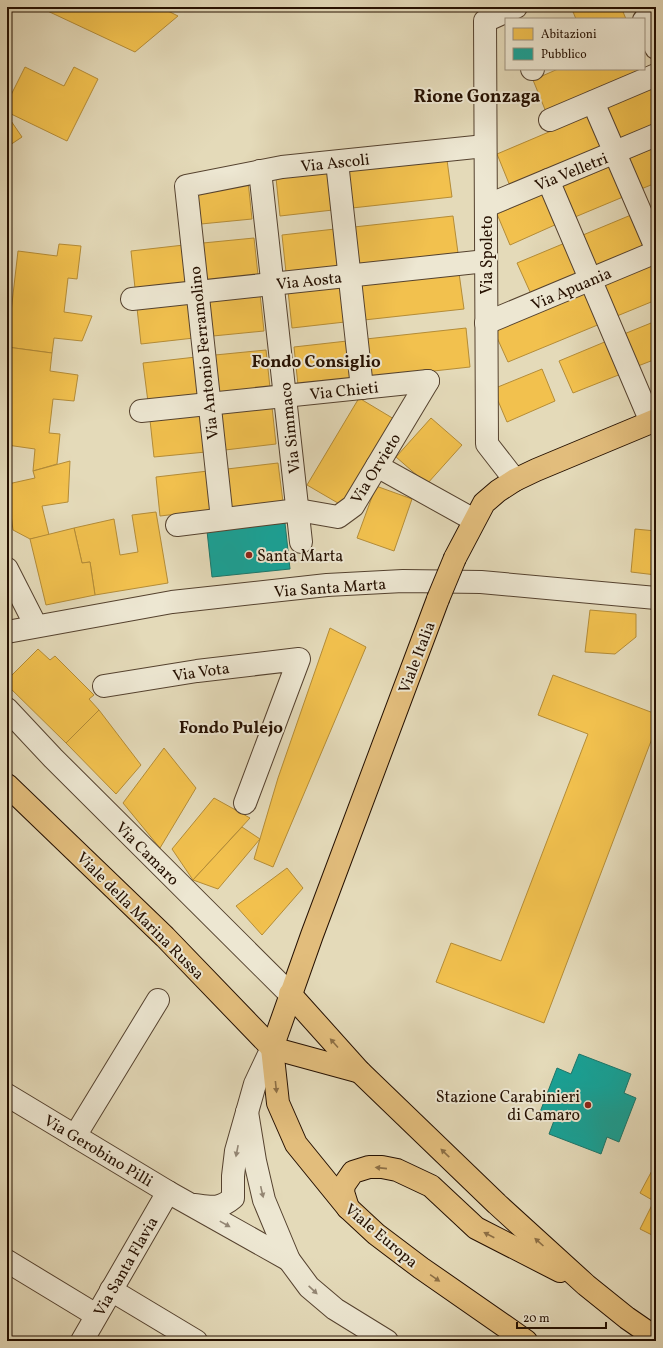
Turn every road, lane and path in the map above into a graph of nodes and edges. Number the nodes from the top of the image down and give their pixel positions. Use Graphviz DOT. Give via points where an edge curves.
graph roads {
  1 [pos="516,7"];
  2 [pos="645,23"];
  3 [pos="656,48"];
  4 [pos="656,75"];
  5 [pos="593,102"];
  6 [pos="550,120"];
  7 [pos="656,135"];
  8 [pos="485,146"];
  9 [pos="614,153"];
  10 [pos="337,162"];
  11 [pos="260,171"];
  12 [pos="548,180"];
  13 [pos="186,186"];
  14 [pos="486,206"];
  15 [pos="656,248"];
  16 [pos="656,252"];
  17 [pos="486,261"];
  18 [pos="349,275"];
  19 [pos="590,280"];
  20 [pos="273,283"];
  21 [pos="197,292"];
  22 [pos="132,299"];
  23 [pos="486,323"];
  24 [pos="428,381"];
  25 [pos="362,388"];
  26 [pos="285,396"];
  27 [pos="209,404"];
  28 [pos="141,411"];
  29 [pos="653,421"];
  30 [pos="377,466"];
  31 [pos="515,480"];
  32 [pos="298,510"];
  33 [pos="222,519"];
  34 [pos="474,520"];
  35 [pos="177,524"];
  36 [pos="301,542"];
  37 [pos="7,569"];
  38 [pos="656,598"];
  39 [pos="36,626"];
  40 [pos="7,632"];
  41 [pos="104,686"];
  42 [pos="7,709"];
  43 [pos="7,785"];
  44 [pos="245,803"];
  45 [pos="290,994"];
  46 [pos="158,1000"];
  47 [pos="272,1048"];
  48 [pos="360,1072"];
  49 [pos="9,1102"];
  50 [pos="247,1112"];
  51 [pos="75,1136"];
  52 [pos="168,1192"];
  53 [pos="191,1204"];
  54 [pos="348,1208"];
  55 [pos="289,1260"];
  56 [pos="7,1261"];
  57 [pos="586,1285"];
  58 [pos="111,1290"];
  59 [pos="96,1315"];
  60 [pos="656,1338"];
  61 [pos="378,1339"];
  62 [pos="82,1341"];
  63 [pos="196,1341"];
  64 [pos="526,1341"];
  1 -- 8 [label="street, Via Spoleto" via="485,21"];
  2 -- 3 [label="street"];
  4 -- 5 [label="street"];
  5 -- 6 [label="street"];
  5 -- 9 [label="street"];
  7 -- 9 [label="street, Via Velletri"];
  8 -- 10 [label="street, Via Ascoli"];
  8 -- 14 [label="street, Via Spoleto"];
  9 -- 12 [label="street, Via Velletri"];
  9 -- 15 [label="street"];
  10 -- 11 [label="street, Via Ascoli"];
  10 -- 18 [label="street"];
  11 -- 13 [label="street, Via Ascoli"];
  11 -- 20 [label="street, Via Simmaco"];
  12 -- 14 [label="street, Via Velletri"];
  12 -- 19 [label="street"];
  13 -- 21 [label="street, Via Antonio Ferramolino"];
  14 -- 17 [label="street, Via Spoleto"];
  16 -- 19 [label="street, Via Apuania"];
  17 -- 18 [label="street, Via Aosta"];
  17 -- 23 [label="street, Via Spoleto"];
  18 -- 20 [label="street, Via Aosta"];
  18 -- 25 [label="street"];
  19 -- 23 [label="street, Via Apuania"];
  19 -- 29 [label="street"];
  20 -- 21 [label="street, Via Aosta"];
  20 -- 26 [label="street, Via Simmaco"];
  21 -- 22 [label="street, Via Aosta"];
  21 -- 27 [label="street, Via Antonio Ferramolino"];
  23 -- 31 [label="street, Via Spoleto" via="487,444"];
  24 -- 25 [label="street, Via Chieti"];
  24 -- 30 [label="street, Via Orvieto"];
  25 -- 26 [label="street, Via Chieti"];
  26 -- 27 [label="street, Via Chieti"];
  26 -- 32 [label="street, Via Simmaco"];
  27 -- 28 [label="street, Via Chieti"];
  27 -- 33 [label="street, Via Antonio Ferramolino"];
  29 -- 31 [label="main road, Viale Italia"];
  30 -- 32 [label="street, Via Orvieto" via="353,506 338,517"];
  30 -- 34 [label="street"];
  31 -- 34 [label="main road, Viale Italia" via="484,504"];
  32 -- 33 [label="street, Via Orvieto"];
  32 -- 36 [label="street, Via Simmaco"];
  33 -- 35 [label="street, Via Orvieto"];
  34 -- 45 [label="main road, Viale Italia, bridge" via="438,599"];
  37 -- 39 [label="street"];
  38 -- 39 [label="street, Via Santa Marta" via="481,582 403,582 327,586 172,602"];
  39 -- 40 [label="street, Via Santa Marta"];
  41 -- 44 [label="street, Via Vota" via="299,659"];
  42 -- 45 [label="street, Via Camaro"];
  43 -- 47 [label="main road, Viale della Marina Russa" via="165,937"];
  45 -- 47 [label="main road, Viale Italia"];
  48 -- 45 [label="main road, one-way"];
  46 -- 51 [label="street"];
  47 -- 48 [label="main road"];
  47 -- 50 [label="street"];
  47 -- 54 [label="main road, Viale Europa, one-way" via="278,1103 296,1144"];
  57 -- 48 [label="main road, one-way" via="497,1204"];
  49 -- 51 [label="street, Via Gerobino Pilli"];
  50 -- 53 [label="street, one-way" via="236,1151 233,1198 224,1205 212,1207"];
  50 -- 55 [label="street, one-way" via="264,1200"];
  51 -- 52 [label="street, Via Gerobino Pilli"];
  52 -- 53 [label="street, Via Gerobino Pilli"];
  52 -- 58 [label="street, Via Santa Flavia"];
  53 -- 55 [label="street, Via Gerobino Pilli, one-way"];
  57 -- 54 [label="main road, one-way" via="476,1228 431,1186 397,1170 369,1167 353,1172 344,1185 343,1192"];
  54 -- 64 [label="main road, Viale Europa, one-way" via="376,1234 421,1268"];
  55 -- 61 [label="street, one-way" via="315,1292"];
  56 -- 59 [label="street"];
  57 -- 60 [label="main road"];
  58 -- 59 [label="street, Via Santa Flavia"];
  58 -- 63 [label="street"];
  59 -- 62 [label="street, Via Santa Flavia"];
}
